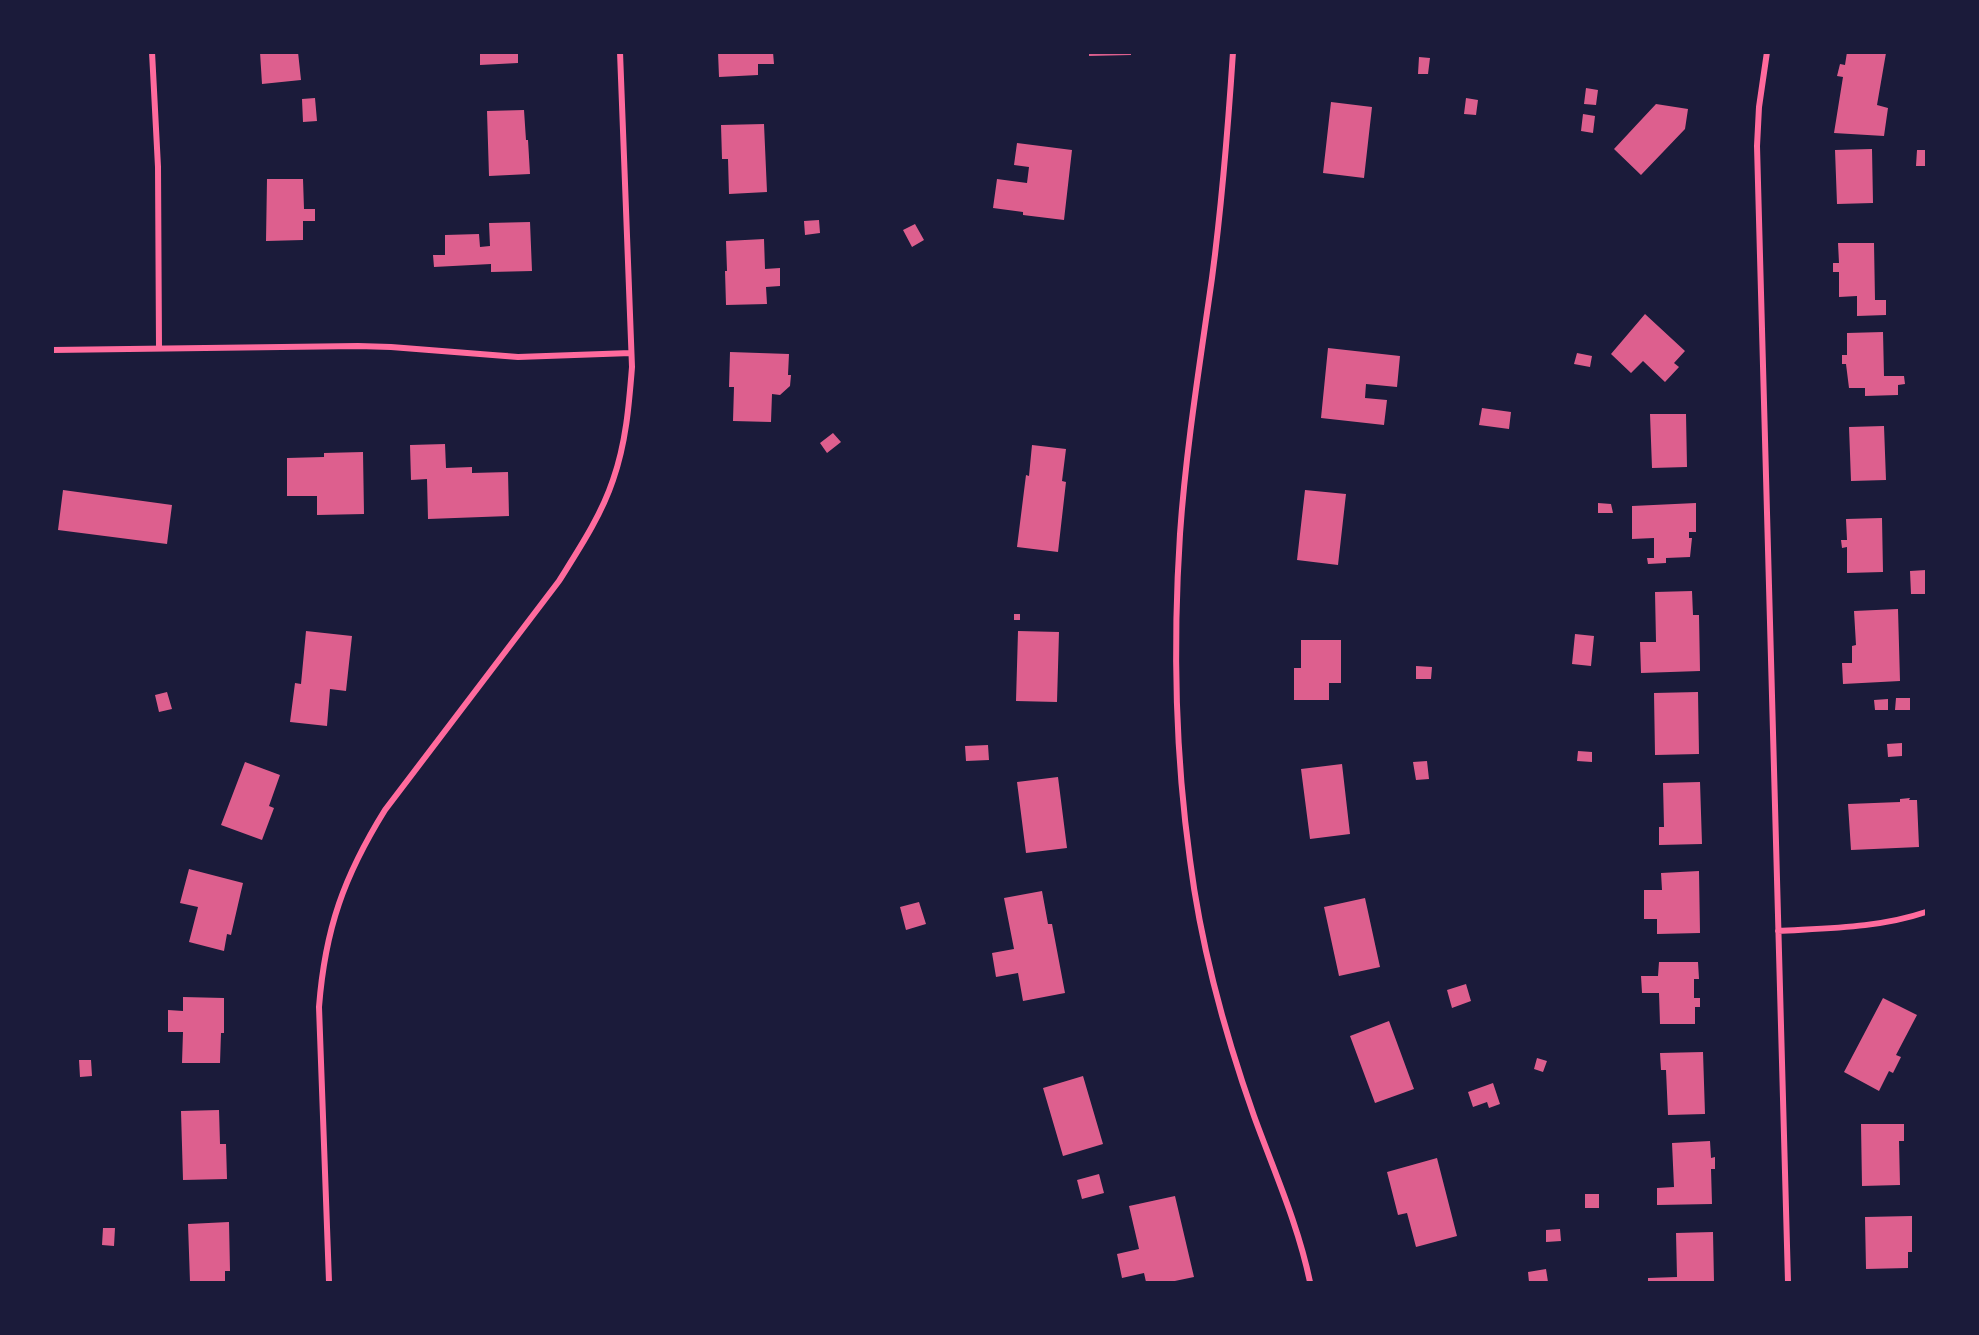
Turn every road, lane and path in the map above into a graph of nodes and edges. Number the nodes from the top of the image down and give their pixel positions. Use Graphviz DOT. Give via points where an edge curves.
graph roads {
  1 [pos="152,52"];
  2 [pos="620,52"];
  3 [pos="1233,52"];
  4 [pos="1767,52"];
  5 [pos="159,348"];
  6 [pos="52,350"];
  7 [pos="631,352"];
  8 [pos="1926,912"];
  9 [pos="1778,931"];
  10 [pos="329,1282"];
  11 [pos="1310,1282"];
  12 [pos="1788,1282"];
  1 -- 5 [label="street" via="158,167"];
  2 -- 7 [label="street"];
  3 -- 11 [label="street" via="1221,200 1188,444 1180,534 1177,625 1181,790 1190,864 1221,1008 1255,1118 1294,1219"];
  4 -- 9 [label="street" via="1756,146"];
  5 -- 6 [label="street"];
  5 -- 7 [label="street" via="391,346 518,357"];
  7 -- 10 [label="street" via="623,444 613,481 580,549 386,810 351,871 338,903 328,937 319,1007"];
  8 -- 9 [label="street" via="1881,923"];
  9 -- 12 [label="street"];
}
